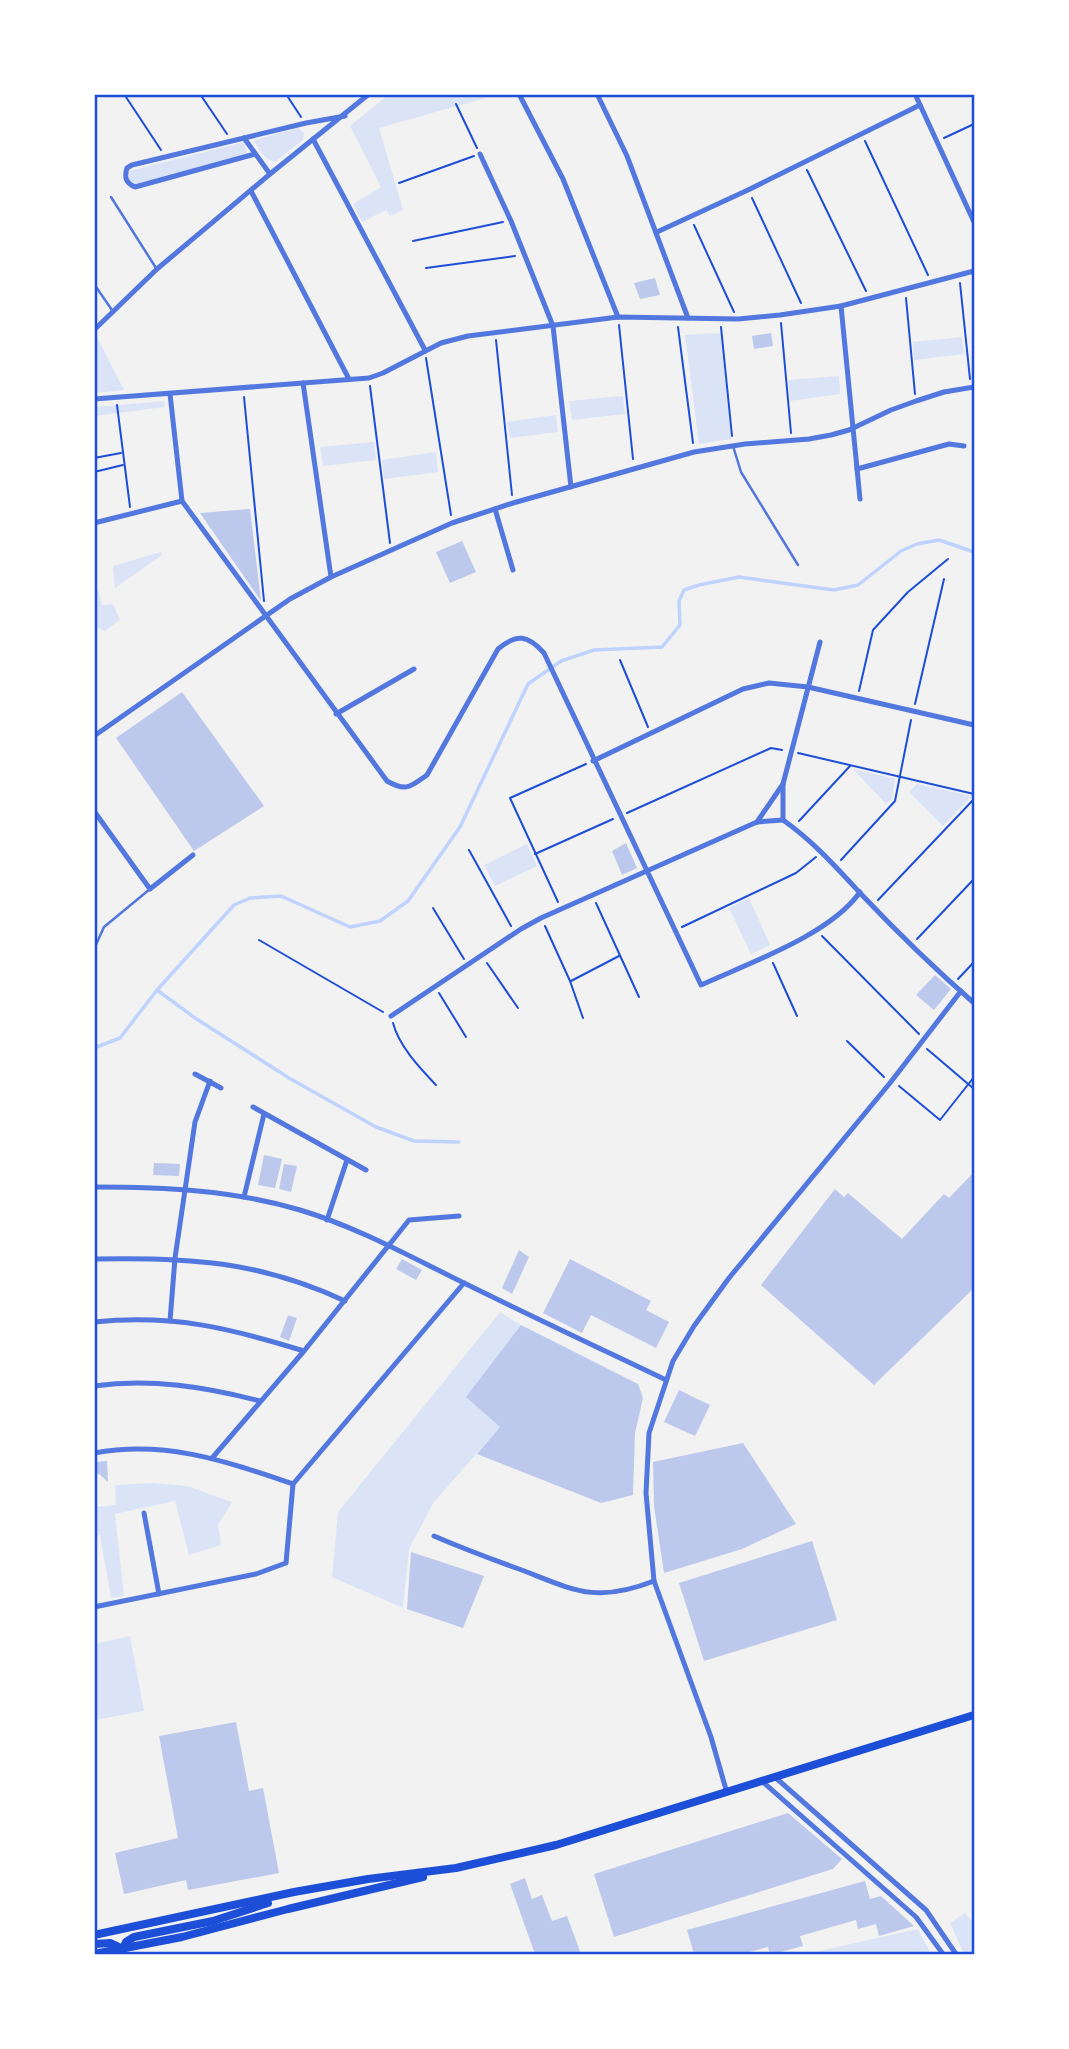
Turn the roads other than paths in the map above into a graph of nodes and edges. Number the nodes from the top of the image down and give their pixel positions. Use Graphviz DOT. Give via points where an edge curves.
graph roads {
  1 [pos="369,94"];
  2 [pos="519,94"];
  3 [pos="597,94"];
  4 [pos="915,94"];
  5 [pos="920,105"];
  6 [pos="345,116"];
  7 [pos="244,138"];
  8 [pos="313,139"];
  9 [pos="255,154"];
  10 [pos="480,154"];
  11 [pos="270,174"];
  12 [pos="251,191"];
  13 [pos="111,197"];
  14 [pos="975,222"];
  15 [pos="657,232"];
  16 [pos="157,270"];
  17 [pos="975,271"];
  18 [pos="94,284"];
  19 [pos="841,306"];
  20 [pos="114,313"];
  21 [pos="618,317"];
  22 [pos="688,318"];
  23 [pos="553,326"];
  24 [pos="94,330"];
  25 [pos="425,351"];
  26 [pos="349,379"];
  27 [pos="303,383"];
  28 [pos="973,388"];
  29 [pos="170,394"];
  30 [pos="94,399"];
  31 [pos="854,428"];
  32 [pos="733,446"];
  33 [pos="964,446"];
  34 [pos="858,469"];
  35 [pos="571,487"];
  36 [pos="860,499"];
  37 [pos="182,501"];
  38 [pos="495,509"];
  39 [pos="94,523"];
  40 [pos="798,565"];
  41 [pos="513,570"];
  42 [pos="331,577"];
  43 [pos="266,616"];
  44 [pos="820,642"];
  45 [pos="414,669"];
  46 [pos="808,687"];
  47 [pos="336,714"];
  48 [pos="975,725"];
  49 [pos="94,736"];
  50 [pos="593,761"];
  51 [pos="783,783"];
  52 [pos="94,811"];
  53 [pos="783,820"];
  54 [pos="757,822"];
  55 [pos="193,855"];
  56 [pos="646,873"];
  57 [pos="150,889"];
  58 [pos="860,892"];
  59 [pos="94,949"];
  60 [pos="961,991"];
  61 [pos="975,1003"];
  62 [pos="391,1016"];
  63 [pos="195,1074"];
  64 [pos="210,1081"];
  65 [pos="221,1088"];
  66 [pos="253,1107"];
  67 [pos="264,1114"];
  68 [pos="347,1160"];
  69 [pos="366,1170"];
  70 [pos="94,1187"];
  71 [pos="185,1189"];
  72 [pos="244,1198"];
  73 [pos="459,1216"];
  74 [pos="327,1220"];
  75 [pos="389,1245"];
  76 [pos="175,1258"];
  77 [pos="94,1259"];
  78 [pos="464,1283"];
  79 [pos="345,1301"];
  80 [pos="170,1321"];
  81 [pos="94,1322"];
  82 [pos="304,1351"];
  83 [pos="666,1380"];
  84 [pos="94,1386"];
  85 [pos="260,1401"];
  86 [pos="94,1453"];
  87 [pos="213,1457"];
  88 [pos="293,1483"];
  89 [pos="145,1513"];
  90 [pos="434,1536"];
  91 [pos="654,1581"];
  92 [pos="159,1594"];
  93 [pos="94,1607"];
  94 [pos="975,1715"];
  95 [pos="776,1778"];
  96 [pos="763,1782"];
  97 [pos="727,1794"];
  98 [pos="456,1868"];
  99 [pos="294,1892"];
  100 [pos="94,1935"];
  101 [pos="94,1944"];
  102 [pos="123,1949"];
  103 [pos="94,1954"];
  104 [pos="943,1955"];
  105 [pos="956,1955"];
  1 -- 6 [label="street"];
  2 -- 21 [label="street" via="563,179"];
  3 -- 15 [label="street"];
  4 -- 5 [label="street"];
  5 -- 14 [label="street"];
  5 -- 15 [label="street"];
  6 -- 7 [label="street"];
  6 -- 8 [label="street"];
  7 -- 9 [label="street"];
  7 -- 9 [label="street" via="132,165 125,172 127,182 135,187"];
  8 -- 11 [label="street"];
  8 -- 25 [label="street"];
  9 -- 11 [label="street"];
  10 -- 23 [label="street"];
  11 -- 12 [label="street"];
  12 -- 16 [label="street"];
  12 -- 26 [label="street"];
  13 -- 16 [label="lane"];
  15 -- 22 [label="street"];
  16 -- 20 [label="street"];
  17 -- 19 [label="street"];
  18 -- 20 [label="lane"];
  19 -- 22 [label="street" via="737,319"];
  19 -- 31 [label="street"];
  20 -- 24 [label="street"];
  21 -- 22 [label="street"];
  21 -- 23 [label="street"];
  23 -- 25 [label="street" via="495,332 441,343"];
  23 -- 35 [label="street"];
  25 -- 26 [label="street" via="383,373"];
  26 -- 27 [label="street"];
  27 -- 29 [label="street"];
  27 -- 42 [label="street"];
  28 -- 31 [label="street" via="916,401"];
  29 -- 30 [label="street"];
  29 -- 37 [label="street"];
  31 -- 32 [label="street" via="831,435"];
  31 -- 34 [label="street"];
  32 -- 35 [label="street" via="694,452"];
  32 -- 40 [label="lane" via="741,472"];
  33 -- 34 [label="street" via="949,444"];
  34 -- 36 [label="street"];
  35 -- 38 [label="street"];
  37 -- 39 [label="street"];
  37 -- 43 [label="street"];
  38 -- 41 [label="street"];
  38 -- 42 [label="street" via="452,523"];
  42 -- 43 [label="street"];
  43 -- 47 [label="street"];
  43 -- 49 [label="street"];
  44 -- 46 [label="street"];
  45 -- 47 [label="street"];
  46 -- 48 [label="street"];
  46 -- 50 [label="street" via="769,683 743,689"];
  46 -- 51 [label="street"];
  47 -- 50 [label="street" via="387,781 399,788 410,787 427,775 498,649 510,639 523,638 544,653"];
  50 -- 56 [label="street"];
  51 -- 53 [label="street"];
  51 -- 54 [label="street"];
  52 -- 57 [label="street"];
  53 -- 54 [label="street"];
  53 -- 58 [label="street"];
  54 -- 56 [label="street"];
  55 -- 57 [label="street"];
  56 -- 58 [label="street" via="701,985 817,930 835,919"];
  56 -- 62 [label="street" via="541,918"];
  57 -- 59 [label="lane" via="104,927"];
  58 -- 60 [label="street"];
  60 -- 61 [label="street"];
  60 -- 83 [label="street" via="729,1278 673,1361"];
  63 -- 64 [label="street"];
  64 -- 65 [label="street"];
  64 -- 71 [label="street" via="195,1122"];
  66 -- 67 [label="street"];
  67 -- 68 [label="street"];
  67 -- 72 [label="street"];
  68 -- 69 [label="street"];
  68 -- 74 [label="street"];
  70 -- 71 [label="street"];
  71 -- 72 [label="street"];
  71 -- 76 [label="street"];
  72 -- 74 [label="street"];
  73 -- 75 [label="street" via="409,1220"];
  74 -- 75 [label="street"];
  75 -- 78 [label="street"];
  75 -- 79 [label="street"];
  76 -- 77 [label="street"];
  76 -- 79 [label="street" via="269,1272"];
  76 -- 80 [label="street"];
  78 -- 83 [label="street"];
  78 -- 88 [label="street"];
  79 -- 82 [label="street"];
  80 -- 81 [label="street"];
  80 -- 82 [label="street" via="212,1325"];
  82 -- 85 [label="street"];
  83 -- 91 [label="street" via="649,1433 646,1493"];
  84 -- 85 [label="street" via="193,1386"];
  85 -- 87 [label="street"];
  86 -- 87 [label="street" via="124,1447"];
  87 -- 88 [label="street"];
  88 -- 92 [label="street" via="286,1563 256,1574"];
  89 -- 92 [label="street"];
  90 -- 91 [label="street" via="566,1589 606,1593"];
  91 -- 97 [label="street"];
  92 -- 93 [label="street"];
  94 -- 95 [label="main road"];
  95 -- 96 [label="main road"];
  95 -- 105 [label="street" via="926,1910"];
  96 -- 97 [label="main road"];
  96 -- 104 [label="street" via="916,1917"];
  97 -- 98 [label="main road" via="556,1845"];
  98 -- 99 [label="main road"];
  98 -- 102 [label="main road"];
  99 -- 100 [label="main road"];
  99 -- 102 [label="main road" via="213,1921 134,1937"];
  101 -- 102 [label="main road"];
  102 -- 103 [label="main road"];
}
